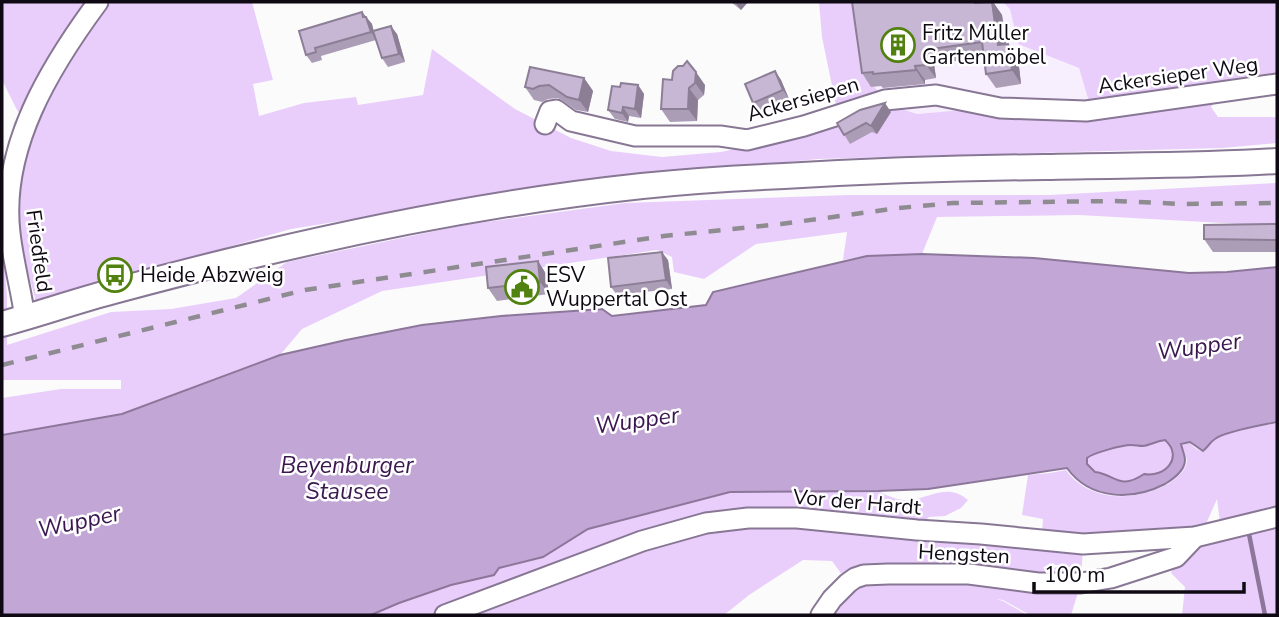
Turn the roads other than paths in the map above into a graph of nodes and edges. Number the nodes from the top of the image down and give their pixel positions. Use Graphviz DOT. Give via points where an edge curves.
graph roads {
  1 [pos="99,2"];
  2 [pos="1277,84"];
  3 [pos="1086,111"];
  4 [pos="545,124"];
  5 [pos="1277,161"];
  6 [pos="13,321"];
  7 [pos="1277,517"];
  8 [pos="1195,537"];
  9 [pos="445,615"];
  10 [pos="821,615"];
  1 -- 6 [label="street, Friedfeld" via="45,85 18,148 9,194"];
  2 -- 3 [label="street, Ackersieper Weg"];
  3 -- 4 [label="street, Ackersiepen" via="1000,108 936,95 884,100 747,140 635,136 572,121 556,110 550,111"];
  5 -- 6 [label="main road" via="864,171 697,180 583,193 355,232 112,291"];
  7 -- 8 [label="street, Vor der Hardt"];
  8 -- 9 [label="street, Vor der Hardt" via="1083,544 797,518 748,518 706,523 642,541"];
  8 -- 10 [label="street, Hengsten" via="1176,557 1081,583 969,574 864,575 848,583"];
}
